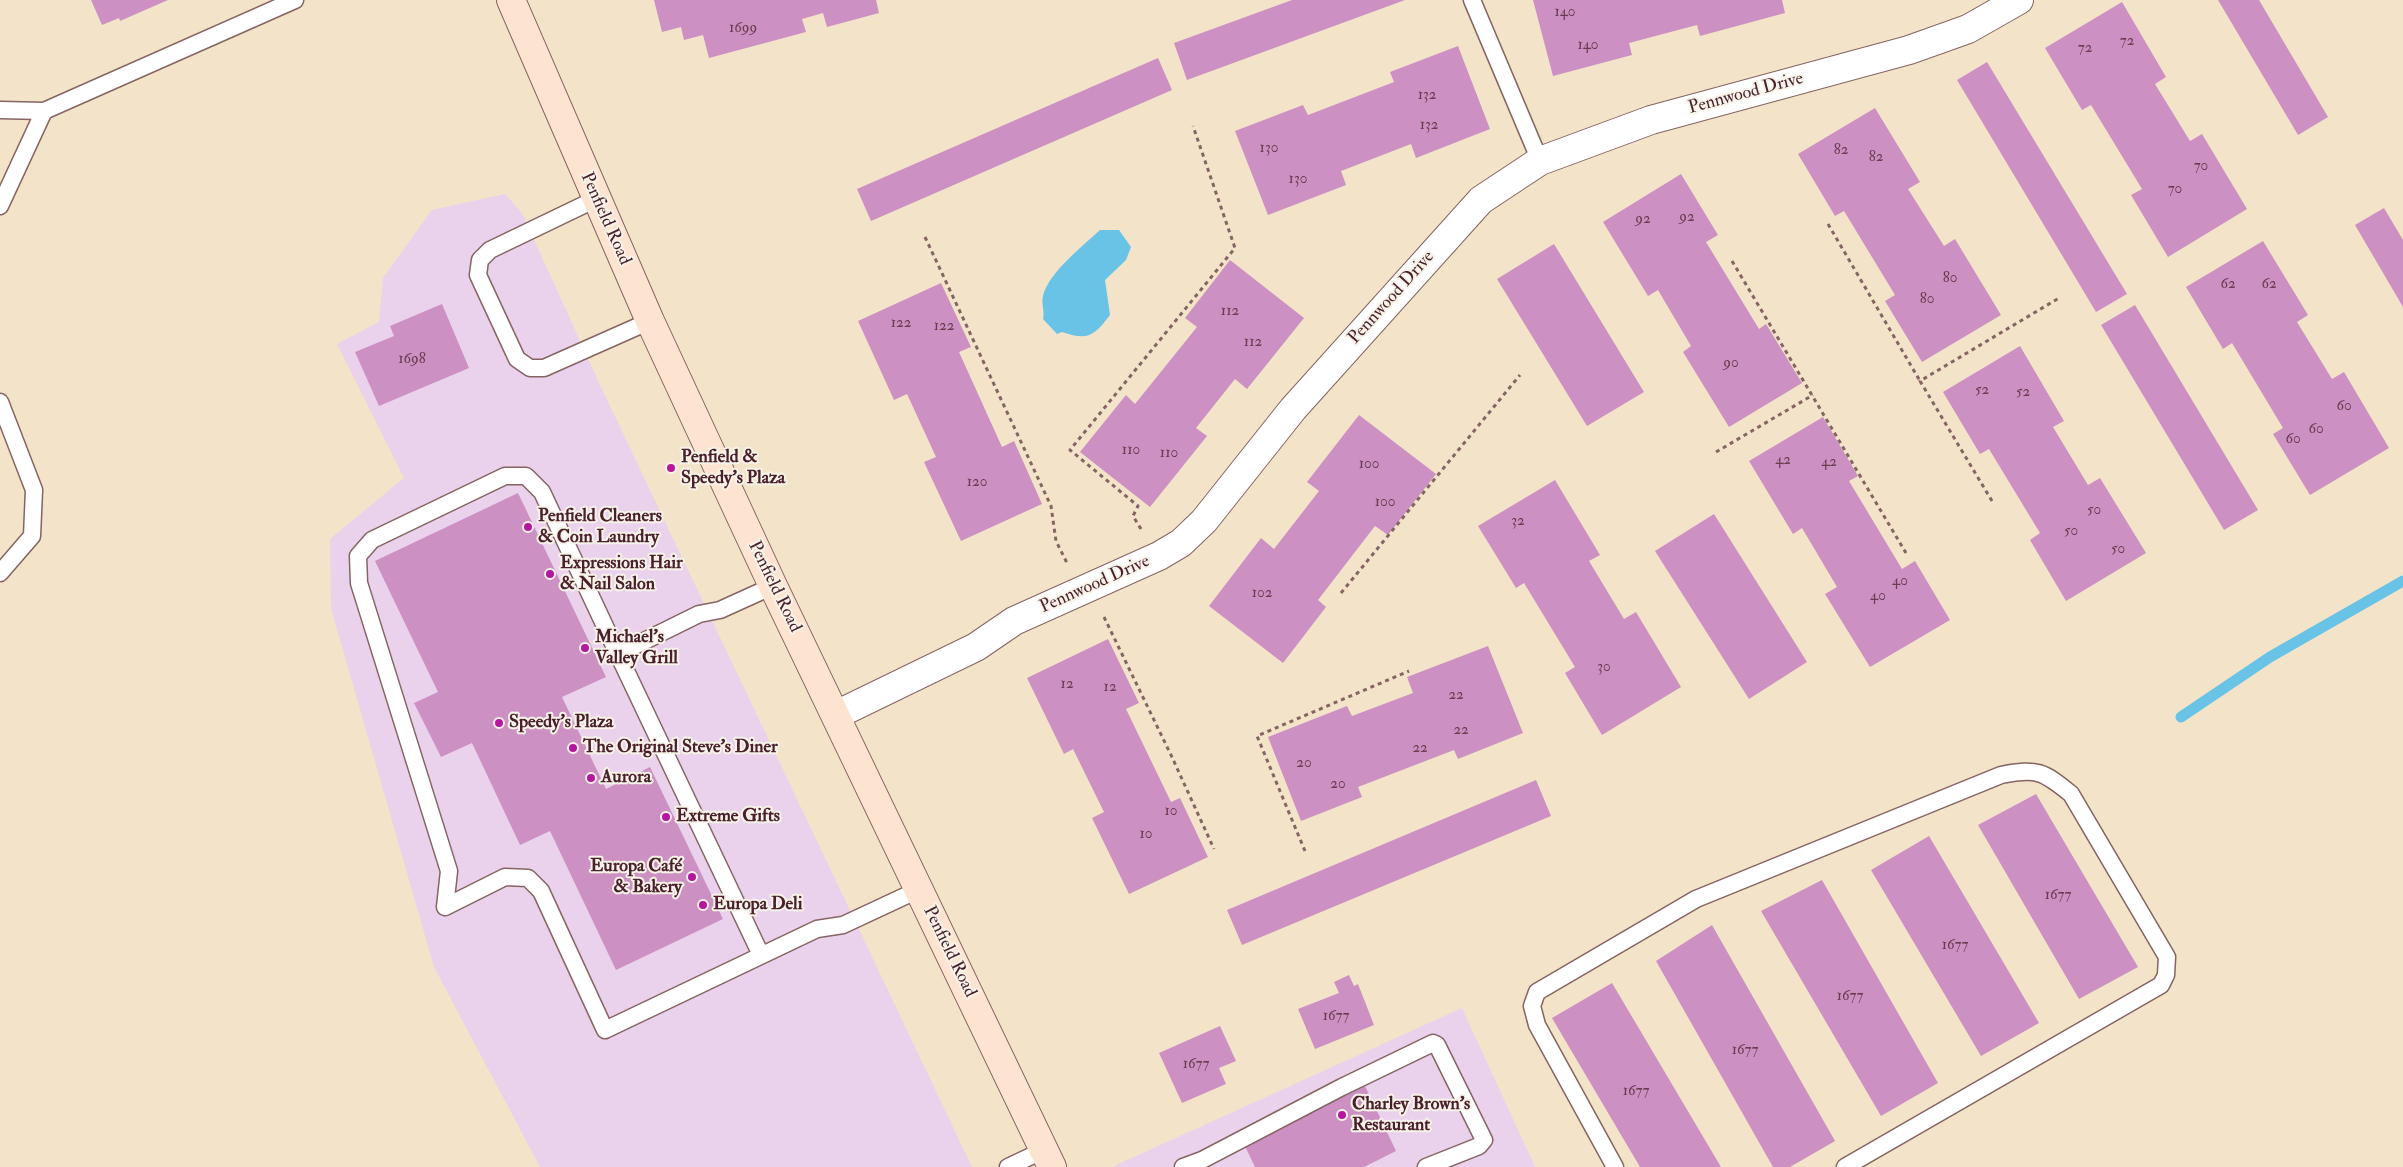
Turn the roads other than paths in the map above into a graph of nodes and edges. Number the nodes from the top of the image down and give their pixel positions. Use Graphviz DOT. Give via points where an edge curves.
graph roads {
  1 [pos="295,0"];
  2 [pos="511,0"];
  3 [pos="1472,0"];
  4 [pos="2019,0"];
  5 [pos="0,110"];
  6 [pos="44,111"];
  7 [pos="1540,161"];
  8 [pos="596,198"];
  9 [pos="0,206"];
  10 [pos="650,321"];
  11 [pos="0,402"];
  12 [pos="0,573"];
  13 [pos="773,586"];
  14 [pos="618,654"];
  15 [pos="836,715"];
  16 [pos="918,890"];
  17 [pos="761,954"];
  18 [pos="1048,1158"];
  19 [pos="1204,1163"];
  20 [pos="1008,1167"];
  21 [pos="1183,1167"];
  22 [pos="1426,1167"];
  23 [pos="1615,1167"];
  24 [pos="1845,1167"];
  1 -- 6 [label="lane"];
  2 -- 8 [label="street, Penfield Road"];
  3 -- 7 [label="lane"];
  4 -- 7 [label="street, Pennwood Drive" via="1968,30 1909,50 1651,120"];
  5 -- 6 [label="lane"];
  6 -- 9 [label="lane"];
  7 -- 15 [label="street, Pennwood Drive" via="1481,200 1441,242 1293,409 1204,521 1181,543 1014,621 976,646"];
  8 -- 10 [label="street, Penfield Road"];
  8 -- 10 [label="lane" via="490,250 480,260 478,275 517,359 530,368 544,368"];
  10 -- 13 [label="street, Penfield Road"];
  11 -- 12 [label="lane" via="34,490 32,536"];
  13 -- 14 [label="lane" via="720,610 699,614"];
  13 -- 15 [label="street, Penfield Road"];
  14 -- 17 [label="lane"];
  14 -- 17 [label="lane" via="542,492 526,476 505,476 372,540 358,556 359,583 449,871 445,907 505,877 528,878 542,891 606,1030"];
  15 -- 16 [label="street, Penfield Road"];
  16 -- 17 [label="lane" via="843,926 817,929"];
  16 -- 18 [label="street, Penfield Road"];
  18 -- 20 [label="lane"];
  19 -- 21 [label="lane"];
  19 -- 22 [label="lane" via="1342,1087 1433,1044 1437,1045 1484,1140 1479,1146"];
  23 -- 24 [label="lane" via="1537,1025 1532,1006 1537,992 1696,899 2001,775 2028,770 2049,776 2071,794 2167,957 2166,975 2161,985"];
}
